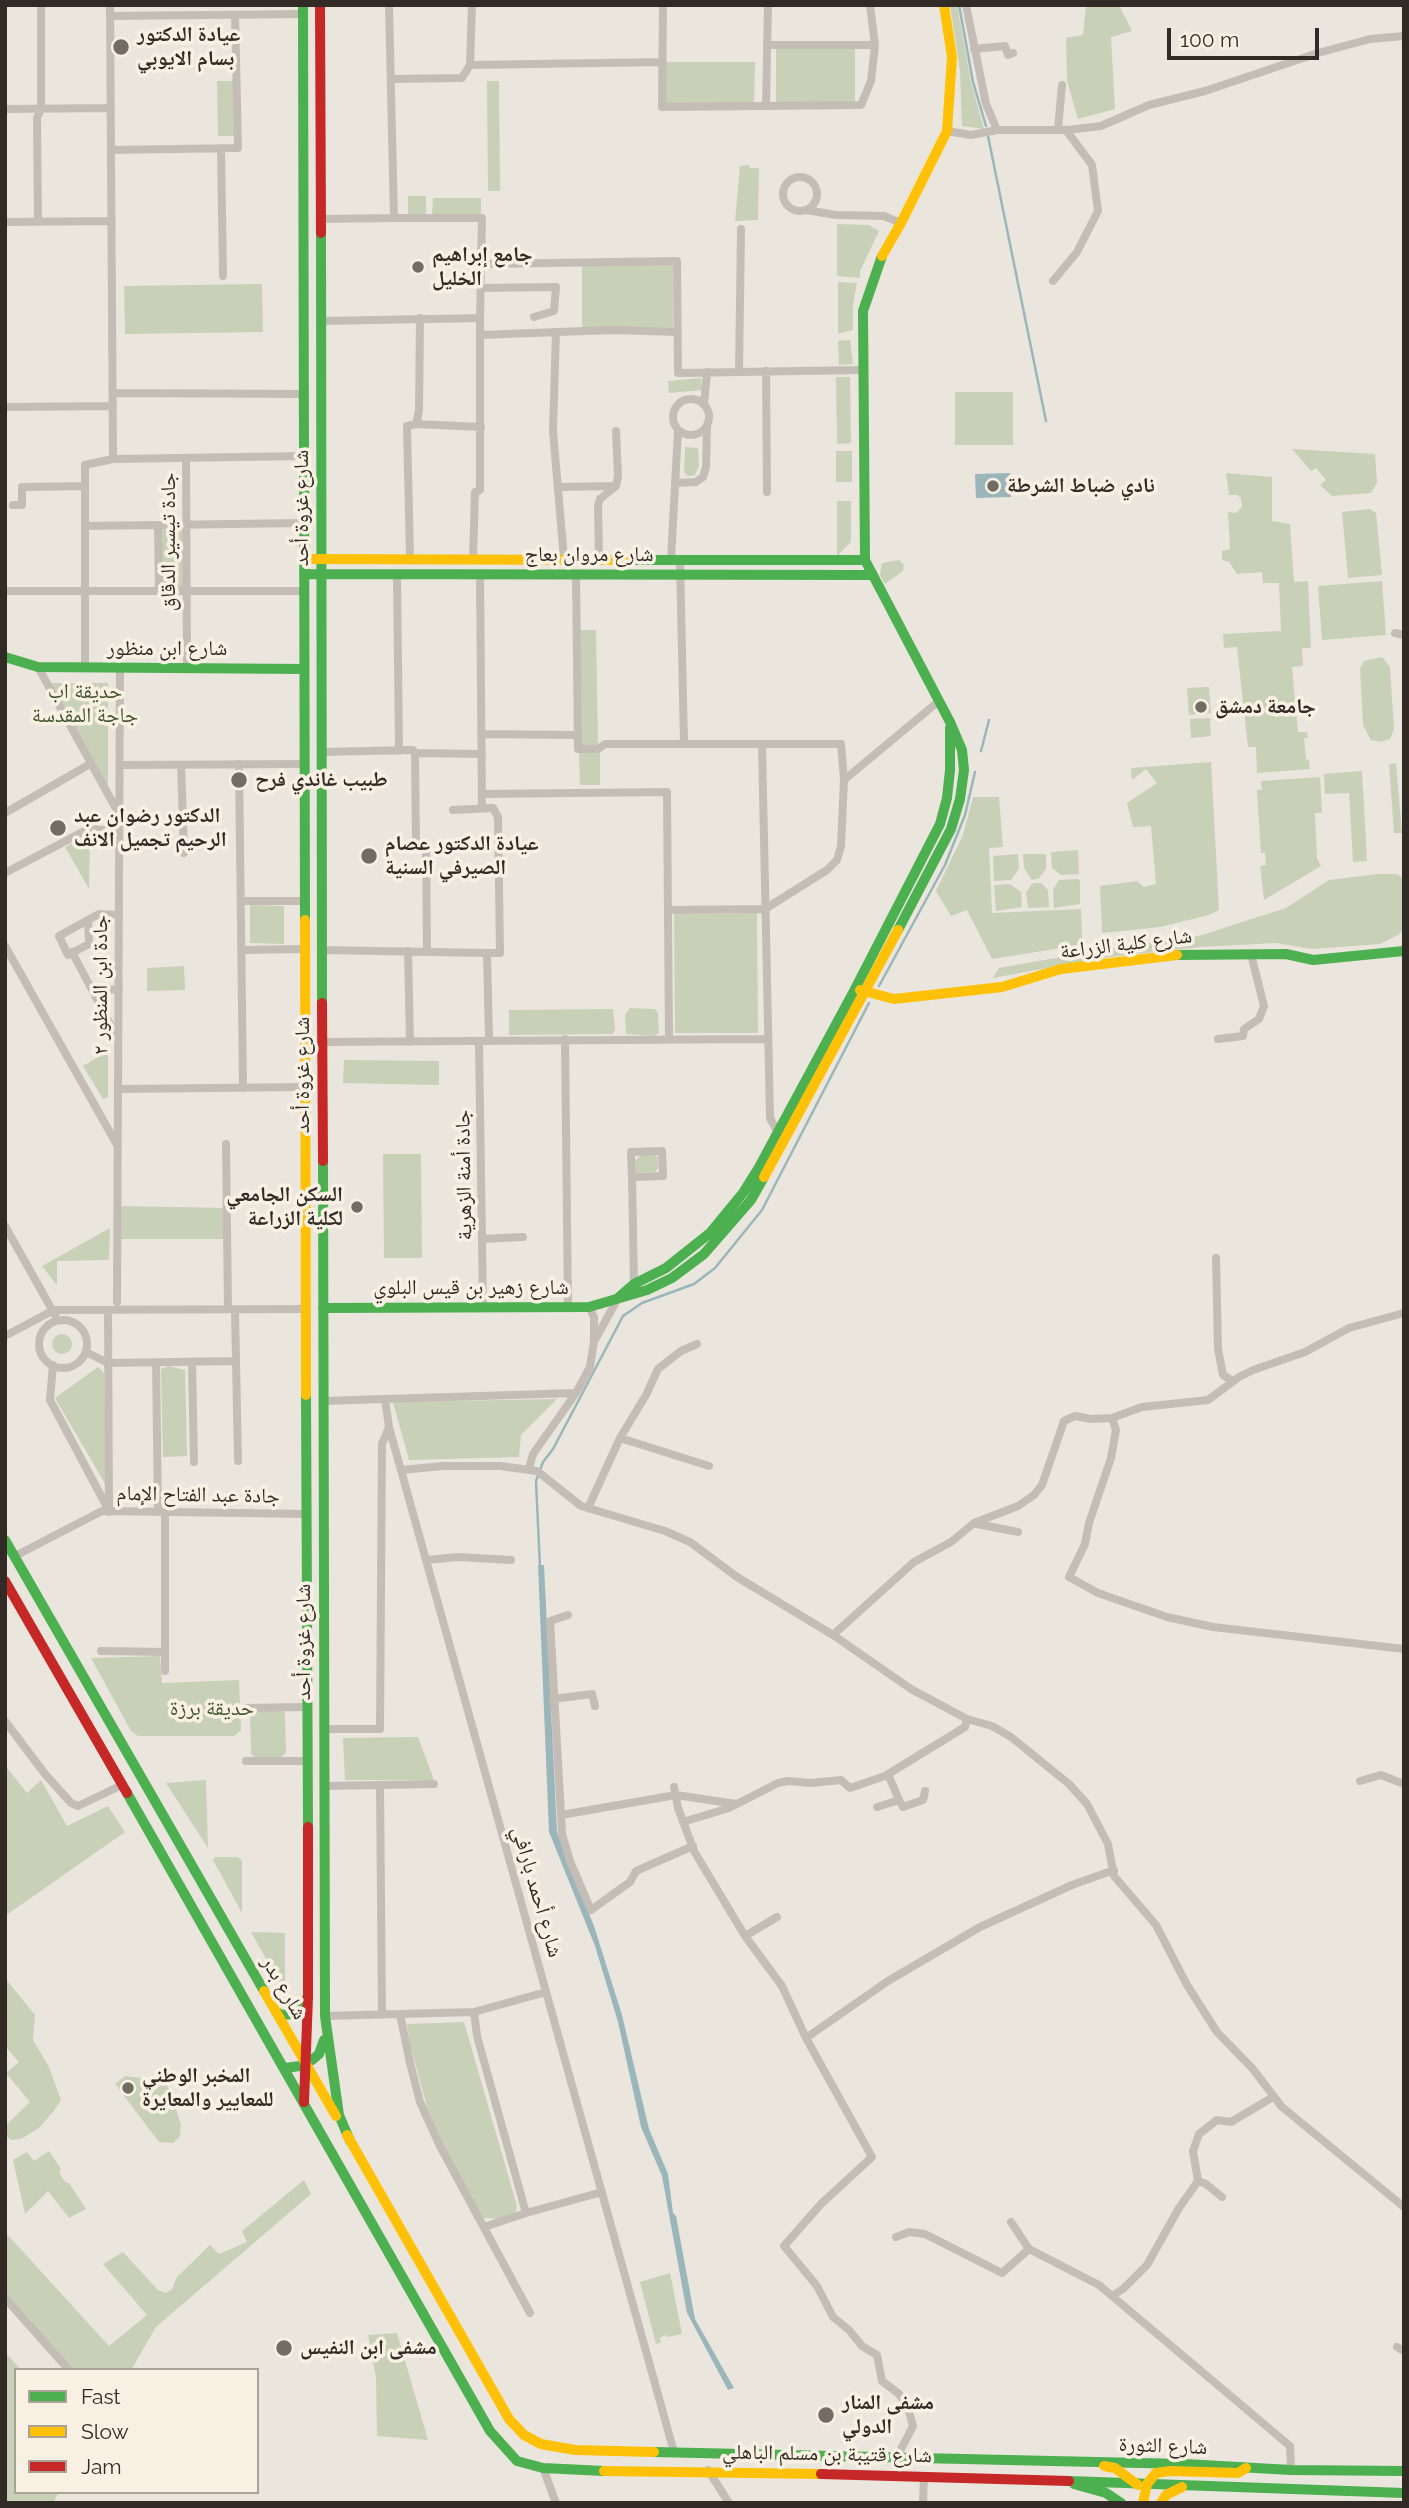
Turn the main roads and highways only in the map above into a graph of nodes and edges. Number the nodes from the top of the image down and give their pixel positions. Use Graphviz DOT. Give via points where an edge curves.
graph roads {
  1 [pos="320,5"];
  2 [pos="944,5"];
  3 [pos="303,10"];
  4 [pos="321,558"];
  5 [pos="304,559"];
  6 [pos="865,560"];
  7 [pos="304,574"];
  8 [pos="321,574"];
  9 [pos="873,575"];
  10 [pos="5,657"];
  11 [pos="5,665"];
  12 [pos="34,666"];
  13 [pos="304,669"];
  14 [pos="1404,951"];
  15 [pos="860,991"];
  16 [pos="618,1298"];
  17 [pos="323,1308"];
  18 [pos="5,1540"];
  19 [pos="5,1581"];
  20 [pos="308,1997"];
  21 [pos="276,2012"];
  22 [pos="326,2036"];
  23 [pos="306,2064"];
  24 [pos="285,2068"];
  25 [pos="304,2102"];
  26 [pos="350,2141"];
  27 [pos="509,2419"];
  28 [pos="490,2431"];
  29 [pos="541,2444"];
  30 [pos="517,2461"];
  31 [pos="1079,2463"];
  32 [pos="1246,2468"];
  33 [pos="1401,2468"];
  34 [pos="1061,2481"];
  35 [pos="1184,2486"];
  36 [pos="1143,2493"];
  37 [pos="1404,2493"];
  38 [pos="1121,2503"];
  39 [pos="1161,2503"];
  1 -- 4 [label="main road, شارع غزوة أحد"];
  2 -- 6 [label="main road" via="952,57 947,131 881,257 863,311"];
  3 -- 5 [label="main road, شارع غزوة أحد"];
  4 -- 5 [label="main road, شارع مروان بعاج"];
  4 -- 6 [label="main road, شارع مروان بعاج"];
  4 -- 8 [label="main road, شارع غزوة أحد"];
  5 -- 7 [label="main road, شارع غزوة أحد"];
  6 -- 9 [label="main road"];
  7 -- 8 [label="main road, شارع مروان بعاج"];
  7 -- 13 [label="main road, شارع غزوة أحد"];
  8 -- 9 [label="main road, شارع مروان بعاج"];
  8 -- 17 [label="main road, شارع غزوة أحد"];
  9 -- 15 [label="main road" via="950,722 950,770 940,824"];
  10 -- 12 [label="main road, شارع ابن منظور"];
  11 -- 12 [label="main road, شارع ابن منظور"];
  12 -- 13 [label="main road, شارع ابن منظور"];
  13 -- 20 [label="main road, شارع غزوة أحد"];
  14 -- 15 [label="main road, شارع كلية الزراعة" via="1314,960 1286,954 1162,955 1060,970 1002,987 894,999"];
  15 -- 16 [label="main road" via="743,1193 710,1233"];
  15 -- 16 [label="main road, شارع زهير بن قيس البلوي" via="768,1170 734,1222 704,1254 671,1278"];
  16 -- 17 [label="main road, شارع زهير بن قيس البلوي" via="589,1307"];
  17 -- 22 [label="main road, شارع غزوة أحد"];
  18 -- 21 [label="main road, شارع بدر"];
  19 -- 24 [label="main road, شارع بدر"];
  20 -- 21 [label="main road" via="294,2014"];
  20 -- 23 [label="main road, شارع غزوة أحد"];
  21 -- 23 [label="main road, شارع بدر"];
  22 -- 23 [label="main road" via="319,2054"];
  22 -- 26 [label="main road, شارع غزوة أحد" via="339,2115"];
  23 -- 24 [label="main road"];
  23 -- 25 [label="main road, شارع غزوة أحد"];
  23 -- 26 [label="main road, شارع بدر"];
  24 -- 25 [label="main road, شارع بدر"];
  25 -- 28 [label="main road, شارع بدر"];
  26 -- 27 [label="main road, شارع بدر"];
  27 -- 28 [label="main road"];
  27 -- 29 [label="main road, شارع بدر"];
  28 -- 30 [label="main road, شارع بدر"];
  29 -- 30 [label="main road" via="535,2455"];
  29 -- 31 [label="main road, شارع قتيبة بن مسلم الباهلي" via="575,2450"];
  30 -- 34 [label="main road, شارع قتيبة بن مسلم الباهلي" via="543,2468"];
  31 -- 32 [label="main road, شارع الثورة"];
  31 -- 36 [label="main road" via="1115,2468"];
  32 -- 33 [label="main road"];
  32 -- 36 [label="main road" via="1238,2473 1156,2473"];
  34 -- 36 [label="main road, شارع قتيبة بن مسلم الباهلي"];
  34 -- 38 [label="main road" via="1106,2493"];
  35 -- 36 [label="main road, شارع الثورة"];
  35 -- 37 [label="main road"];
  35 -- 39 [label="main road"];
}
